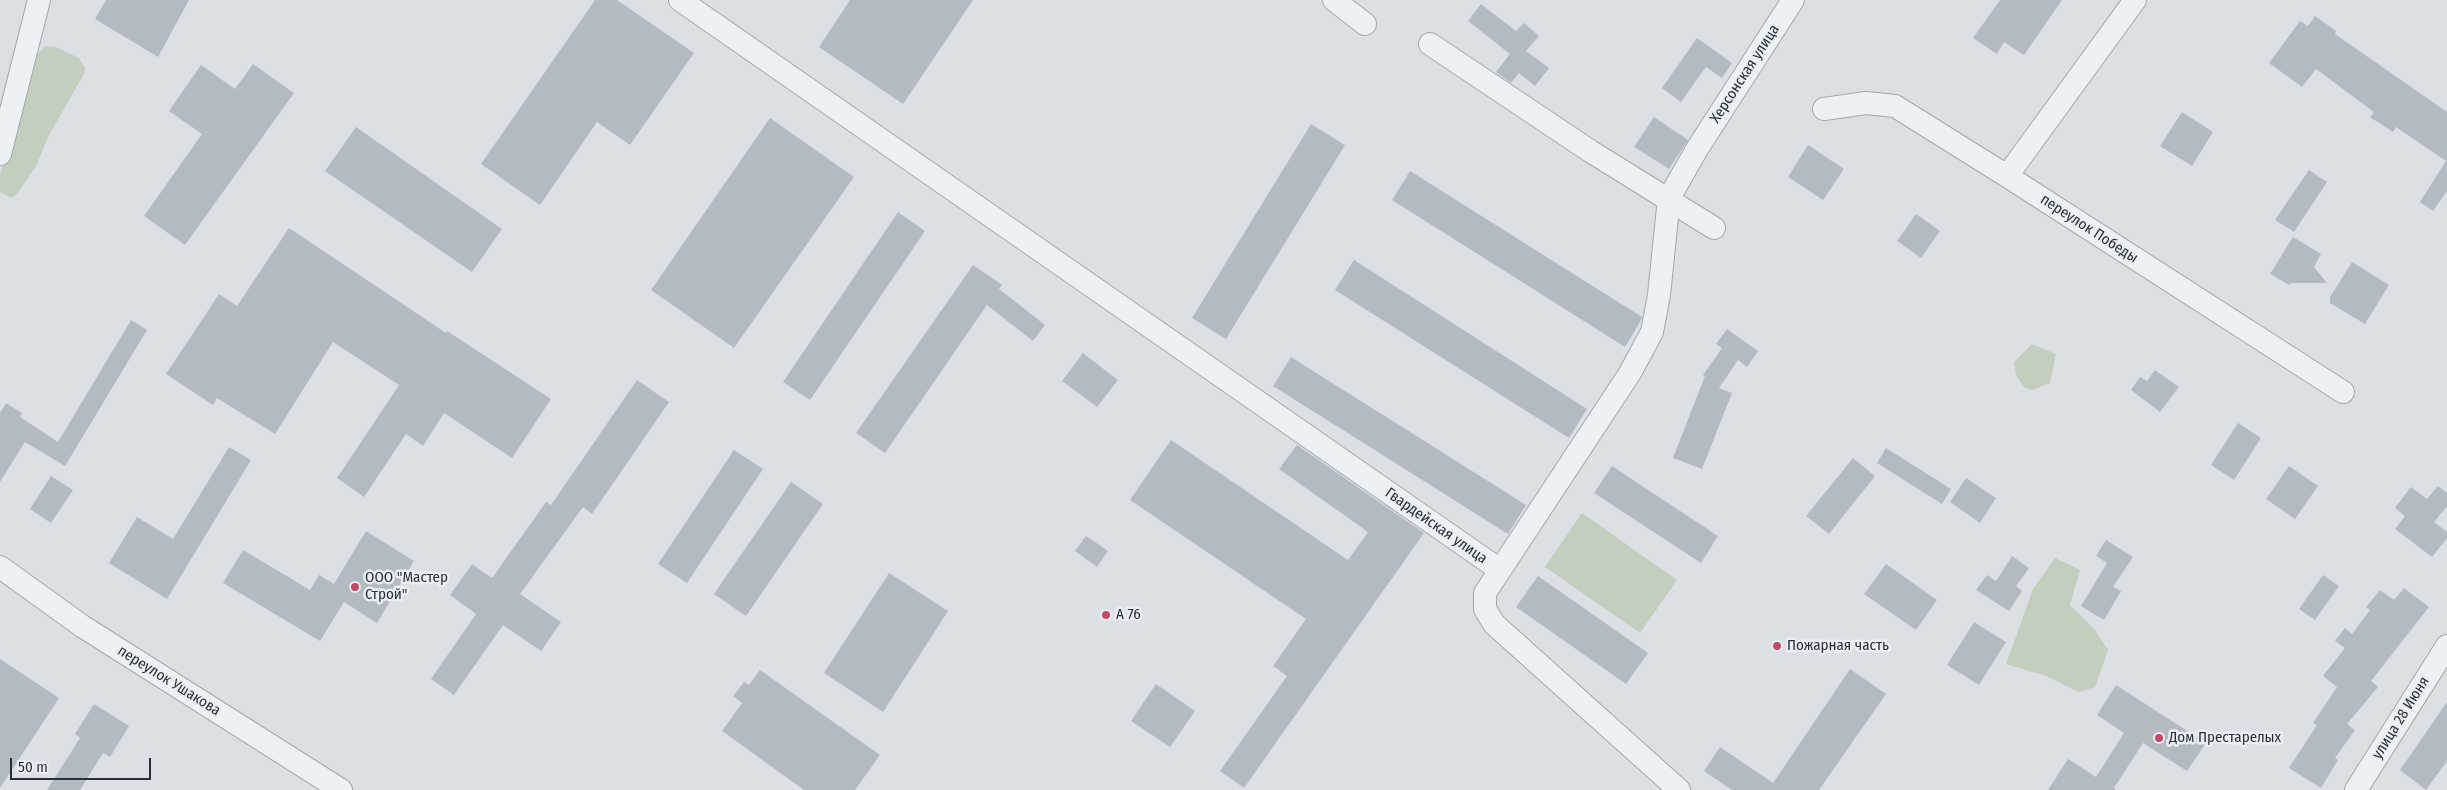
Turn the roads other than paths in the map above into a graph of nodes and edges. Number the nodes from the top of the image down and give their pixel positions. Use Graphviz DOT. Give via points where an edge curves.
graph roads {
  1 [pos="39,0"];
  2 [pos="680,0"];
  3 [pos="1334,0"];
  4 [pos="1793,0"];
  5 [pos="2135,0"];
  6 [pos="1365,24"];
  7 [pos="1430,44"];
  8 [pos="1824,109"];
  9 [pos="0,154"];
  10 [pos="2008,176"];
  11 [pos="1669,198"];
  12 [pos="1714,228"];
  13 [pos="2343,392"];
  14 [pos="0,567"];
  15 [pos="1500,570"];
  16 [pos="2447,646"];
  17 [pos="341,790"];
  18 [pos="1679,790"];
  19 [pos="2356,790"];
  1 -- 9 [label="street"];
  2 -- 15 [label="street, Гвардейская улица"];
  3 -- 6 [label="street"];
  4 -- 11 [label="street, Херсонская улица"];
  5 -- 10 [label="street"];
  7 -- 11 [label="street" via="1590,151"];
  8 -- 10 [label="street, переулок Победы" via="1866,103 1895,106"];
  10 -- 13 [label="street, переулок Победы"];
  11 -- 12 [label="street"];
  11 -- 15 [label="street" via="1652,332 1630,373"];
  14 -- 17 [label="street, переулок Ушакова" via="82,626"];
  15 -- 18 [label="street, Гвардейская улица" via="1485,593 1485,609 1494,624"];
  16 -- 19 [label="street, улица 28 Июня"];
}
